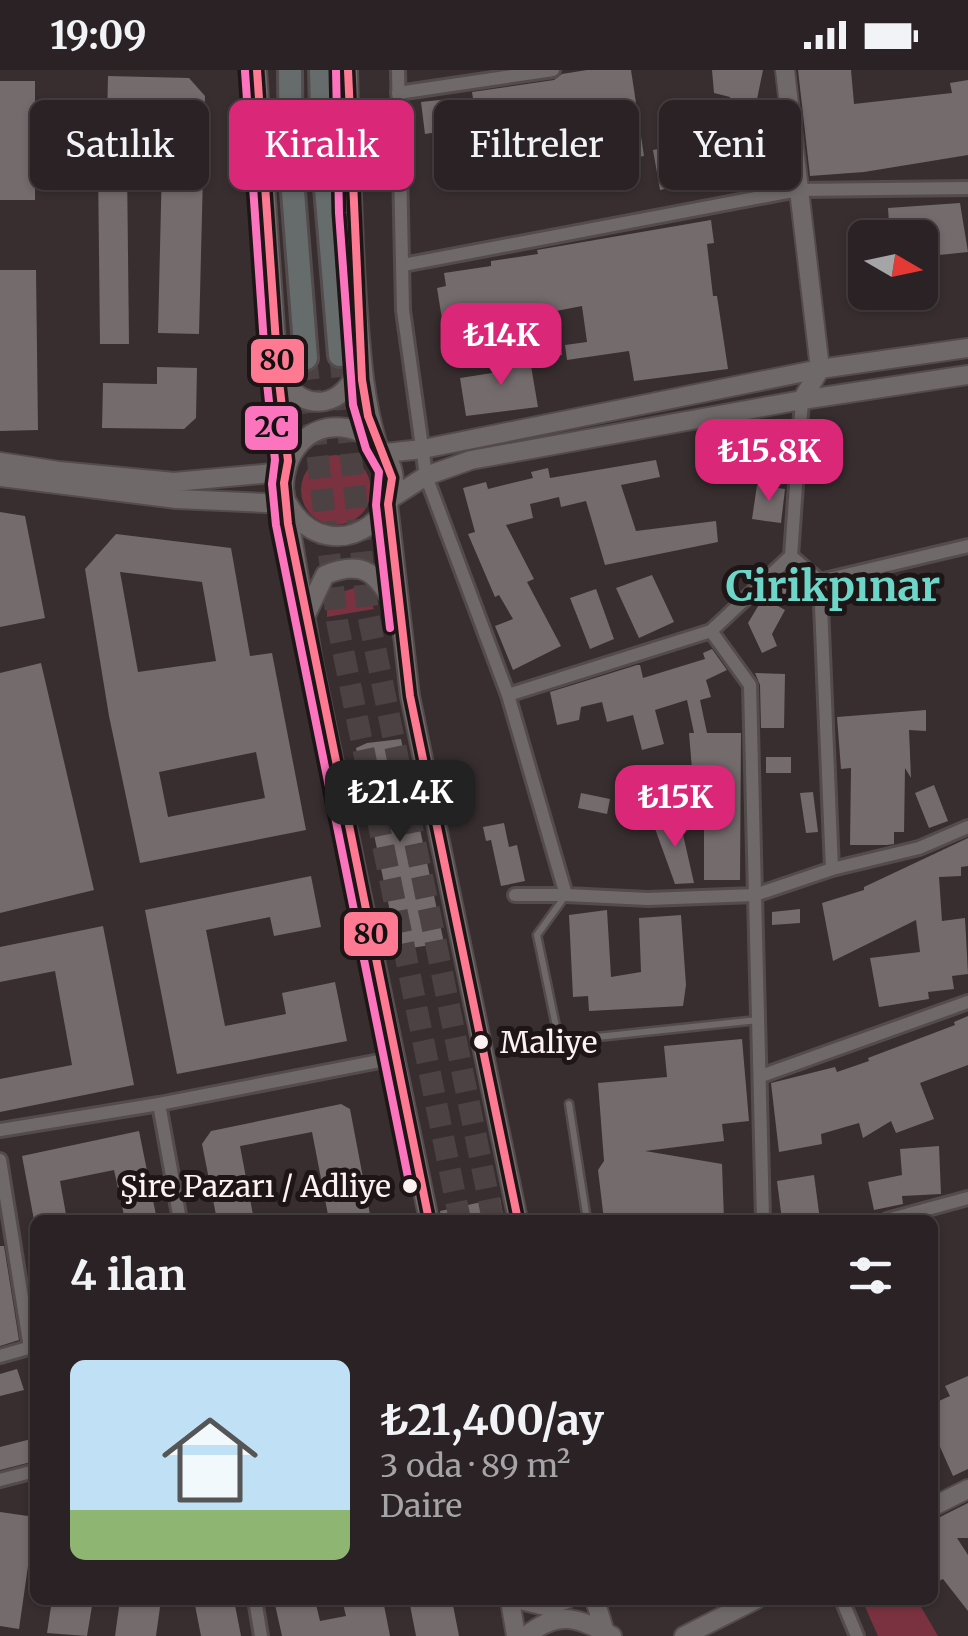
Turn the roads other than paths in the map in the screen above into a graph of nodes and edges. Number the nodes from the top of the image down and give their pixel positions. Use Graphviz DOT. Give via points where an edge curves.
graph roads {
  1 [pos="258,70"];
  2 [pos="290,70"];
  3 [pos="322,70"];
  4 [pos="348,70"];
  5 [pos="398,70"];
  6 [pos="553,70"];
  7 [pos="785,70"];
  8 [pos="398,93"];
  9 [pos="788,100"];
  10 [pos="968,188"];
  11 [pos="798,190"];
  12 [pos="801,190"];
  13 [pos="403,265"];
  14 [pos="968,348"];
  15 [pos="351,357"];
  16 [pos="306,358"];
  17 [pos="820,369"];
  18 [pos="278,372"];
  19 [pos="968,375"];
  20 [pos="802,400"];
  21 [pos="381,448"];
  22 [pos="423,449"];
  23 [pos="0,462"];
  24 [pos="286,466"];
  25 [pos="426,476"];
  26 [pos="0,478"];
  27 [pos="389,501"];
  28 [pos="288,504"];
  29 [pos="968,546"];
  30 [pos="791,556"];
  31 [pos="820,581"];
  32 [pos="400,613"];
  33 [pos="305,617"];
  34 [pos="710,631"];
  35 [pos="508,694"];
  36 [pos="968,828"];
  37 [pos="832,869"];
  38 [pos="515,895"];
  39 [pos="566,895"];
  40 [pos="756,895"];
  41 [pos="968,1002"];
  42 [pos="759,1020"];
  43 [pos="395,1058"];
  44 [pos="760,1076"];
  45 [pos="159,1104"];
  46 [pos="569,1104"];
  47 [pos="0,1130"];
  48 [pos="0,1160"];
  49 [pos="968,1198"];
  50 [pos="179,1215"];
  51 [pos="428,1215"];
  52 [pos="517,1215"];
  53 [pos="586,1215"];
  54 [pos="764,1215"];
  55 [pos="905,1215"];
  56 [pos="30,1330"];
  57 [pos="30,1348"];
  58 [pos="0,1356"];
  59 [pos="30,1473"];
  60 [pos="0,1480"];
  61 [pos="968,1489"];
  62 [pos="938,1504"];
  63 [pos="256,1605"];
  64 [pos="511,1605"];
  65 [pos="598,1605"];
  66 [pos="745,1605"];
  67 [pos="846,1605"];
  68 [pos="607,1634"];
  69 [pos="688,1634"];
  70 [pos="261,1636"];
  71 [pos="516,1636"];
  72 [pos="526,1636"];
  73 [pos="669,1636"];
  74 [pos="857,1636"];
  1 -- 18 [label="main road"];
  2 -- 16 [label="highway"];
  3 -- 15 [label="highway" via="325,171"];
  4 -- 15 [label="main road"];
  5 -- 8 [label="street"];
  6 -- 8 [label="street"];
  7 -- 9 [label="main road"];
  8 -- 13 [label="street"];
  10 -- 12 [label="street"];
  11 -- 13 [label="street"];
  11 -- 17 [label="main road"];
  13 -- 22 [label="street"];
  14 -- 17 [label="main road"];
  15 -- 18 [label="main road" via="354,382 319,403 291,392"];
  15 -- 21 [label="main road"];
  17 -- 20 [label="main road"];
  17 -- 22 [label="main road"];
  18 -- 24 [label="main road"];
  19 -- 20 [label="main road"];
  20 -- 25 [label="main road" via="471,460"];
  20 -- 30 [label="street"];
  21 -- 22 [label="main road"];
  21 -- 24 [label="main road" via="357,430 334,427 301,441"];
  21 -- 27 [label="main road" via="393,482"];
  22 -- 25 [label="street"];
  23 -- 24 [label="main road" via="174,482"];
  24 -- 28 [label="main road"];
  25 -- 27 [label="main road"];
  25 -- 35 [label="street"];
  26 -- 28 [label="main road" via="177,499"];
  27 -- 28 [label="main road" via="368,528 334,537 308,528"];
  27 -- 32 [label="main road"];
  28 -- 33 [label="main road"];
  29 -- 31 [label="street"];
  30 -- 31 [label="street"];
  30 -- 34 [label="street"];
  31 -- 37 [label="street"];
  32 -- 33 [label="main road" via="372,574 354,566 325,576"];
  32 -- 52 [label="main road" via="410,696"];
  33 -- 43 [label="main road"];
  34 -- 35 [label="street"];
  34 -- 40 [label="street" via="750,685"];
  35 -- 39 [label="street"];
  36 -- 37 [label="street" via="919,848"];
  37 -- 40 [label="street"];
  38 -- 39 [label="street"];
  39 -- 40 [label="street"];
  39 -- 42 [label="lane" via="537,936 558,1040"];
  40 -- 42 [label="street"];
  41 -- 44 [label="street"];
  42 -- 44 [label="street"];
  43 -- 45 [label="street"];
  43 -- 51 [label="main road"];
  44 -- 54 [label="street"];
  45 -- 47 [label="street"];
  45 -- 50 [label="street"];
  46 -- 53 [label="lane"];
  48 -- 56 [label="street"];
  49 -- 55 [label="street"];
  57 -- 58 [label="street"];
  59 -- 60 [label="street"];
  61 -- 62 [label="main road"];
  63 -- 70 [label="street"];
  64 -- 71 [label="main road"];
  65 -- 68 [label="main road"];
  66 -- 69 [label="main road"];
  67 -- 74 [label="street"];
  68 -- 72 [label="main road" via="572,1618 539,1625"];
  69 -- 73 [label="main road"];
}
